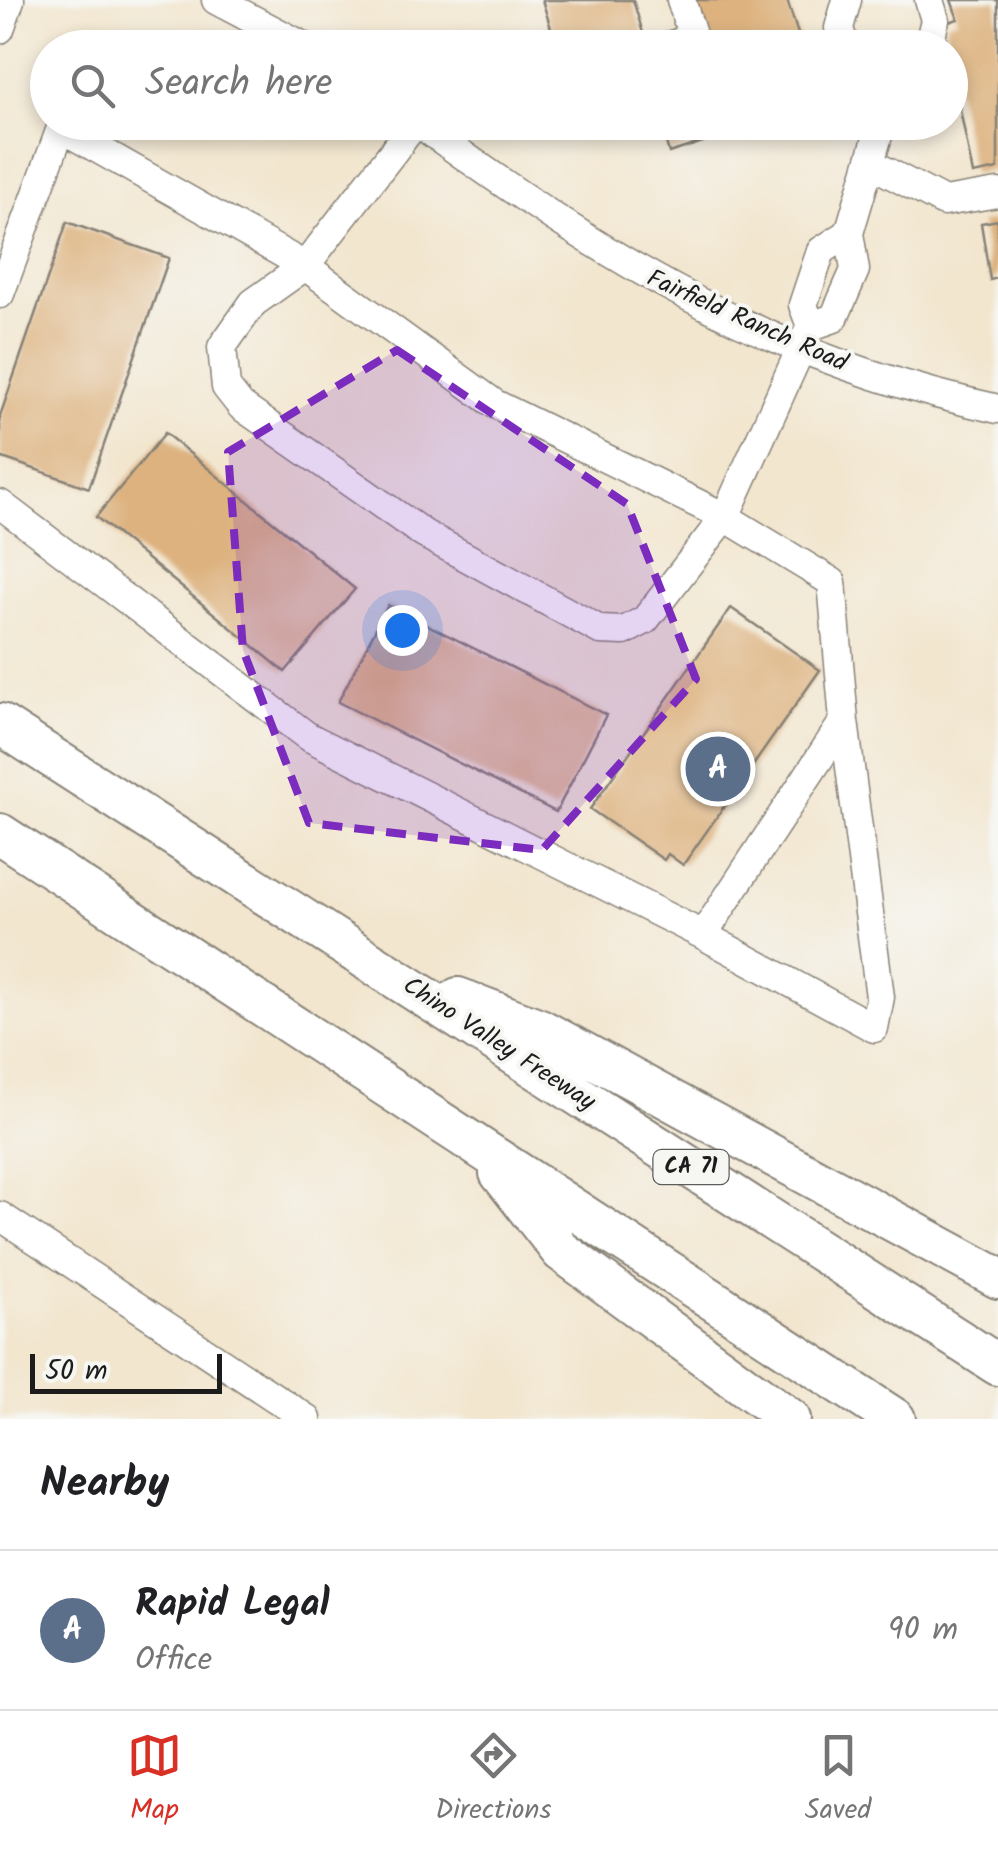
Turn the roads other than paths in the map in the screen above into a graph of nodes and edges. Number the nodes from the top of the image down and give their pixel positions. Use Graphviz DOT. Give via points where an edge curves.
graph roads {
  1 [pos="10,0"];
  2 [pos="216,0"];
  3 [pos="681,0"];
  4 [pos="846,0"];
  5 [pos="928,0"];
  6 [pos="0,29"];
  7 [pos="272,30"];
  8 [pos="690,30"];
  9 [pos="840,30"];
  10 [pos="933,30"];
  11 [pos="56,140"];
  12 [pos="81,140"];
  13 [pos="403,140"];
  14 [pos="442,140"];
  15 [pos="877,140"];
  16 [pos="870,163"];
  17 [pos="998,193"];
  18 [pos="305,266"];
  19 [pos="0,294"];
  20 [pos="805,338"];
  21 [pos="998,409"];
  22 [pos="0,504"];
  23 [pos="726,517"];
  24 [pos="844,721"];
  25 [pos="0,724"];
  26 [pos="0,834"];
  27 [pos="703,935"];
  28 [pos="384,970"];
  29 [pos="479,1146"];
  30 [pos="0,1216"];
  31 [pos="998,1278"];
  32 [pos="998,1364"];
  33 [pos="307,1419"];
  34 [pos="790,1419"];
  35 [pos="895,1419"];
  1 -- 6 [label="street"];
  2 -- 7 [label="street"];
  3 -- 8 [label="street"];
  4 -- 9 [label="street"];
  5 -- 10 [label="street"];
  11 -- 19 [label="street"];
  12 -- 18 [label="street"];
  13 -- 18 [label="street"];
  14 -- 20 [label="street, Fairfield Ranch Road" via="576,236 672,292"];
  15 -- 16 [label="street"];
  16 -- 17 [label="street" via="944,202"];
  16 -- 20 [label="street" via="849,232 820,251 804,306"];
  18 -- 23 [label="street" via="494,404"];
  18 -- 23 [label="street" via="254,303 231,330 222,347 226,387 241,406 424,534 600,630 624,631 645,620"];
  20 -- 21 [label="street, Fairfield Ranch Road" via="893,384"];
  20 -- 23 [label="street"];
  22 -- 27 [label="street" via="307,736"];
  23 -- 24 [label="street" via="832,582"];
  24 -- 27 [label="street"];
  24 -- 27 [label="street" via="880,997 874,1028"];
  25 -- 28 [label="highway, Chino Valley Freeway / CA 71"];
  26 -- 29 [label="highway"];
  28 -- 31 [label="highway" via="540,1029"];
  28 -- 32 [label="highway, Chino Valley Freeway / CA 71"];
  29 -- 34 [label="highway" via="561,1251"];
  29 -- 35 [label="highway"];
  30 -- 33 [label="street"];
}
